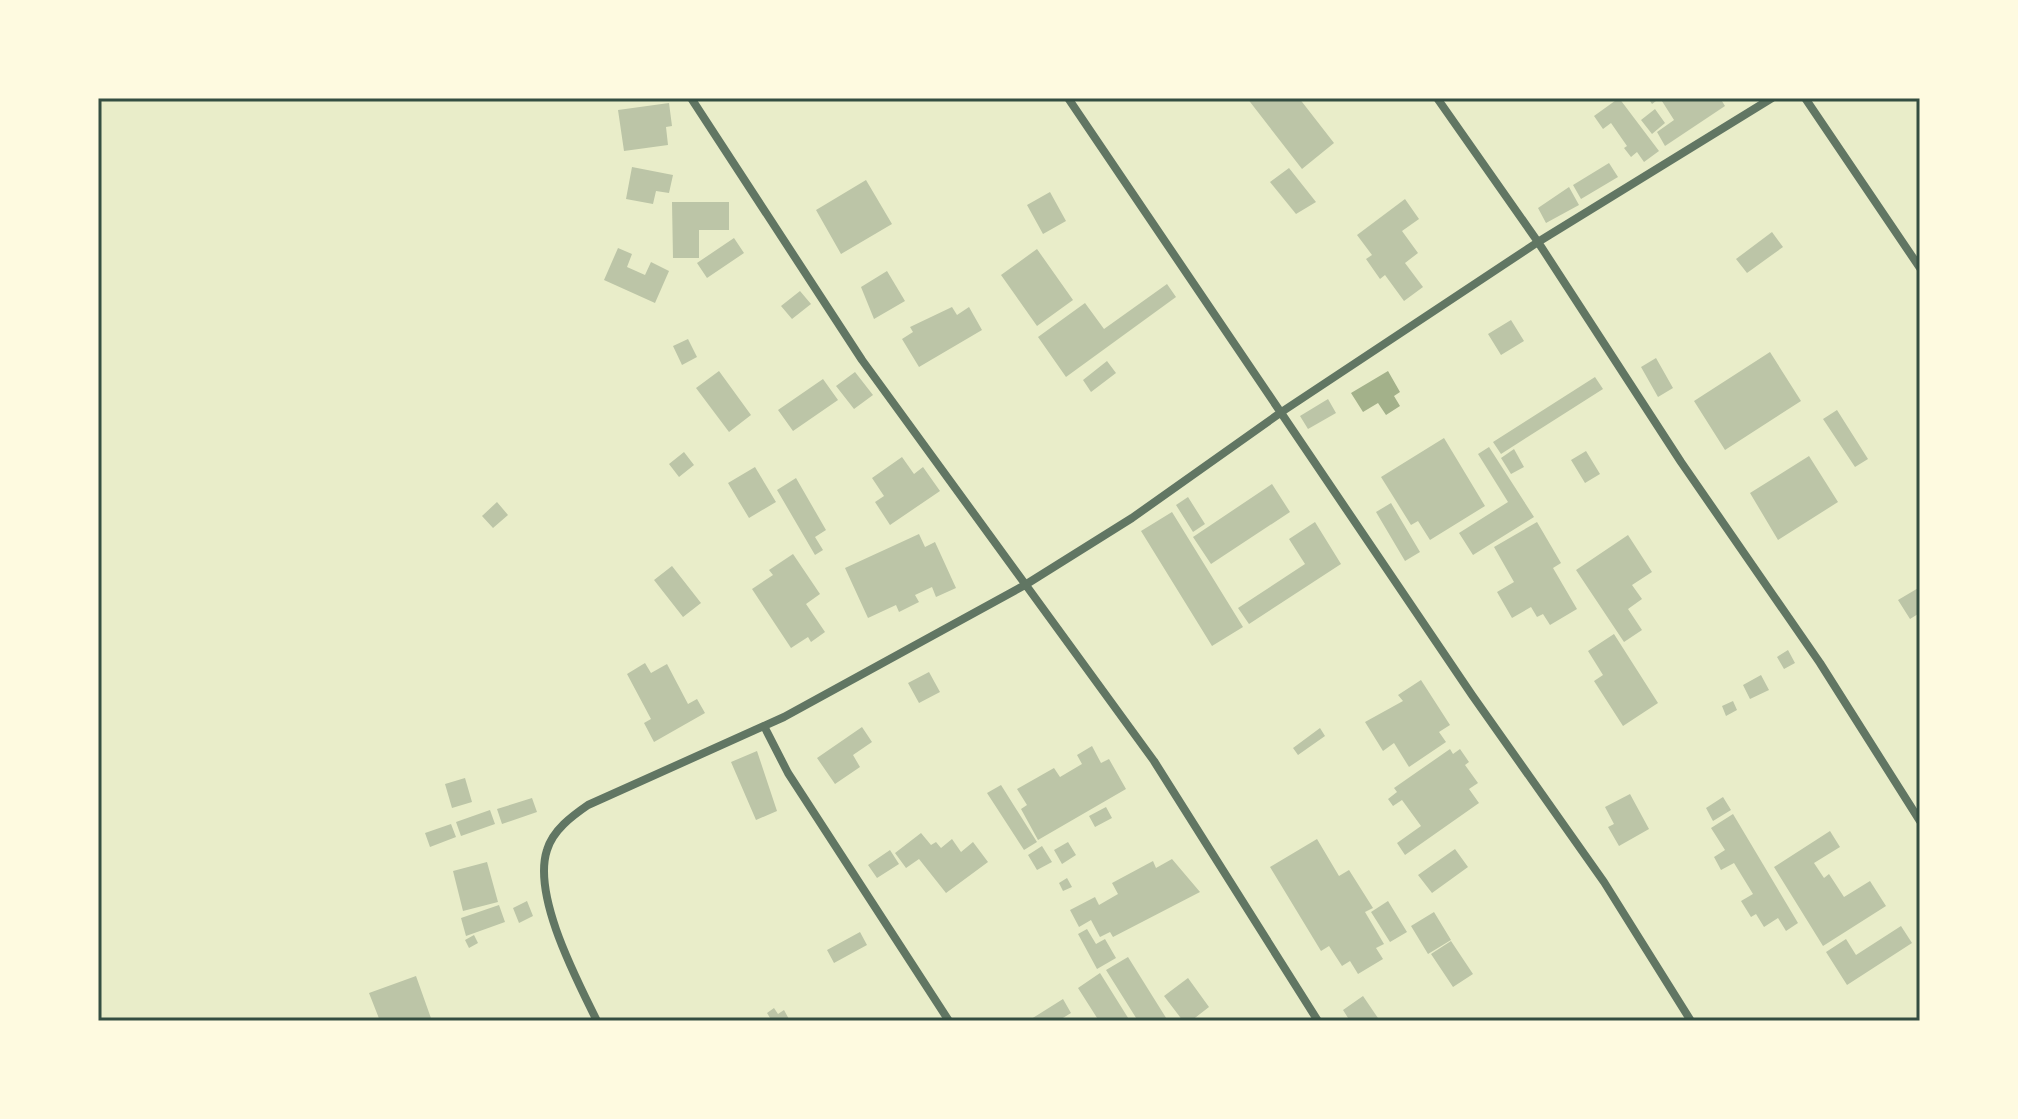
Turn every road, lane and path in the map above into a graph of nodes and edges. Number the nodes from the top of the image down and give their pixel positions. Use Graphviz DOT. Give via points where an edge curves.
graph roads {
  1 [pos="691,98"];
  2 [pos="1068,98"];
  3 [pos="1437,98"];
  4 [pos="1772,98"];
  5 [pos="1805,98"];
  6 [pos="1538,242"];
  7 [pos="1920,268"];
  8 [pos="1283,411"];
  9 [pos="1025,585"];
  10 [pos="764,726"];
  11 [pos="1920,821"];
  12 [pos="597,1021"];
  13 [pos="949,1021"];
  14 [pos="1318,1021"];
  15 [pos="1691,1021"];
  1 -- 9 [label="street" via="862,360"];
  2 -- 8 [label="street"];
  3 -- 6 [label="street"];
  4 -- 6 [label="street"];
  5 -- 7 [label="street"];
  6 -- 8 [label="street"];
  6 -- 11 [label="street"];
  8 -- 9 [label="street" via="1132,518"];
  8 -- 15 [label="street" via="1604,882"];
  9 -- 10 [label="street"];
  9 -- 14 [label="street" via="1154,761"];
  10 -- 12 [label="street" via="588,805 569,818 547,848 544,866 557,938"];
  10 -- 13 [label="street" via="788,773"];
}
